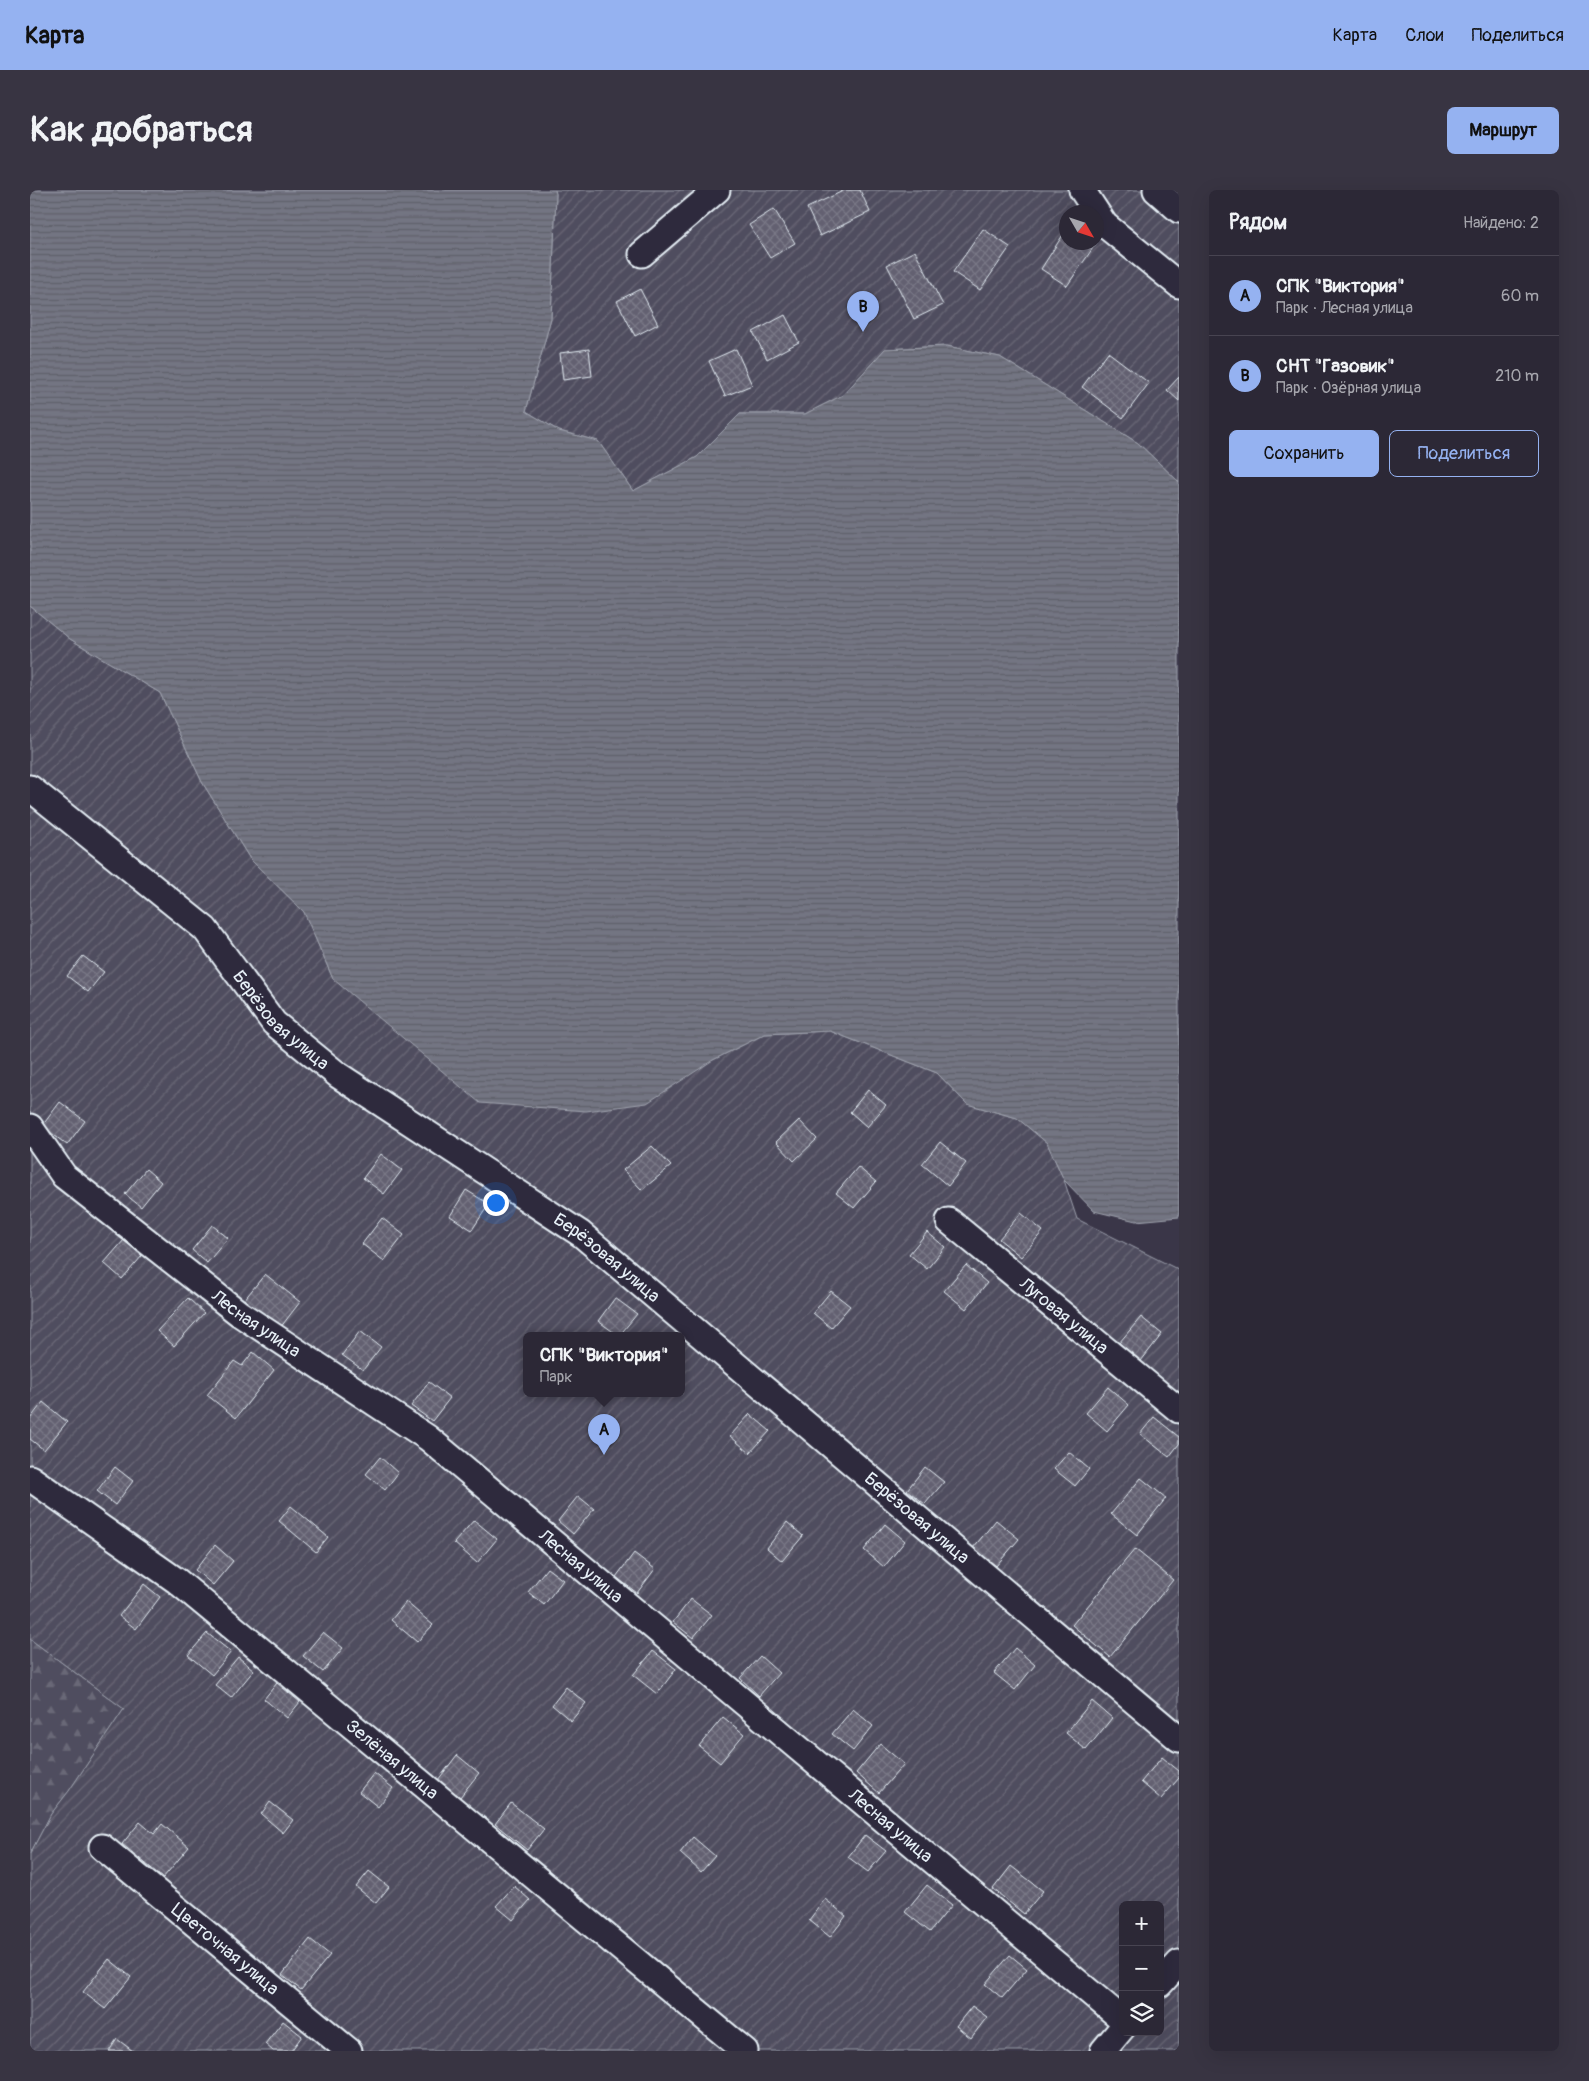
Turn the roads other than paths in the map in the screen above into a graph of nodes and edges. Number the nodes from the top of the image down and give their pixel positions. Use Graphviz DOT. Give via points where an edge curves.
graph roads {
  1 [pos="717,190"];
  2 [pos="1082,190"];
  3 [pos="1156,190"];
  4 [pos="1179,210"];
  5 [pos="642,254"];
  6 [pos="1179,285"];
  7 [pos="30,788"];
  8 [pos="30,1127"];
  9 [pos="949,1221"];
  10 [pos="1179,1410"];
  11 [pos="30,1478"];
  12 [pos="1179,1739"];
  13 [pos="102,1847"];
  14 [pos="1179,1963"];
  15 [pos="1164,1980"];
  16 [pos="1119,2017"];
  17 [pos="1119,2032"];
  18 [pos="349,2051"];
  19 [pos="745,2051"];
  20 [pos="1103,2051"];
  1 -- 5 [label="street"];
  2 -- 6 [label="street" via="1105,225"];
  3 -- 4 [label="street"];
  7 -- 12 [label="street, Берёзовая улица" via="205,929 274,1023 338,1075 581,1234"];
  8 -- 16 [label="street, Лесная улица" via="64,1176 240,1314 428,1438"];
  9 -- 10 [label="street, Луговая улица"];
  11 -- 19 [label="street, Зелёная улица" via="176,1581"];
  13 -- 18 [label="street, Цветочная улица"];
  14 -- 15 [label="street"];
  17 -- 20 [label="street"];
}
